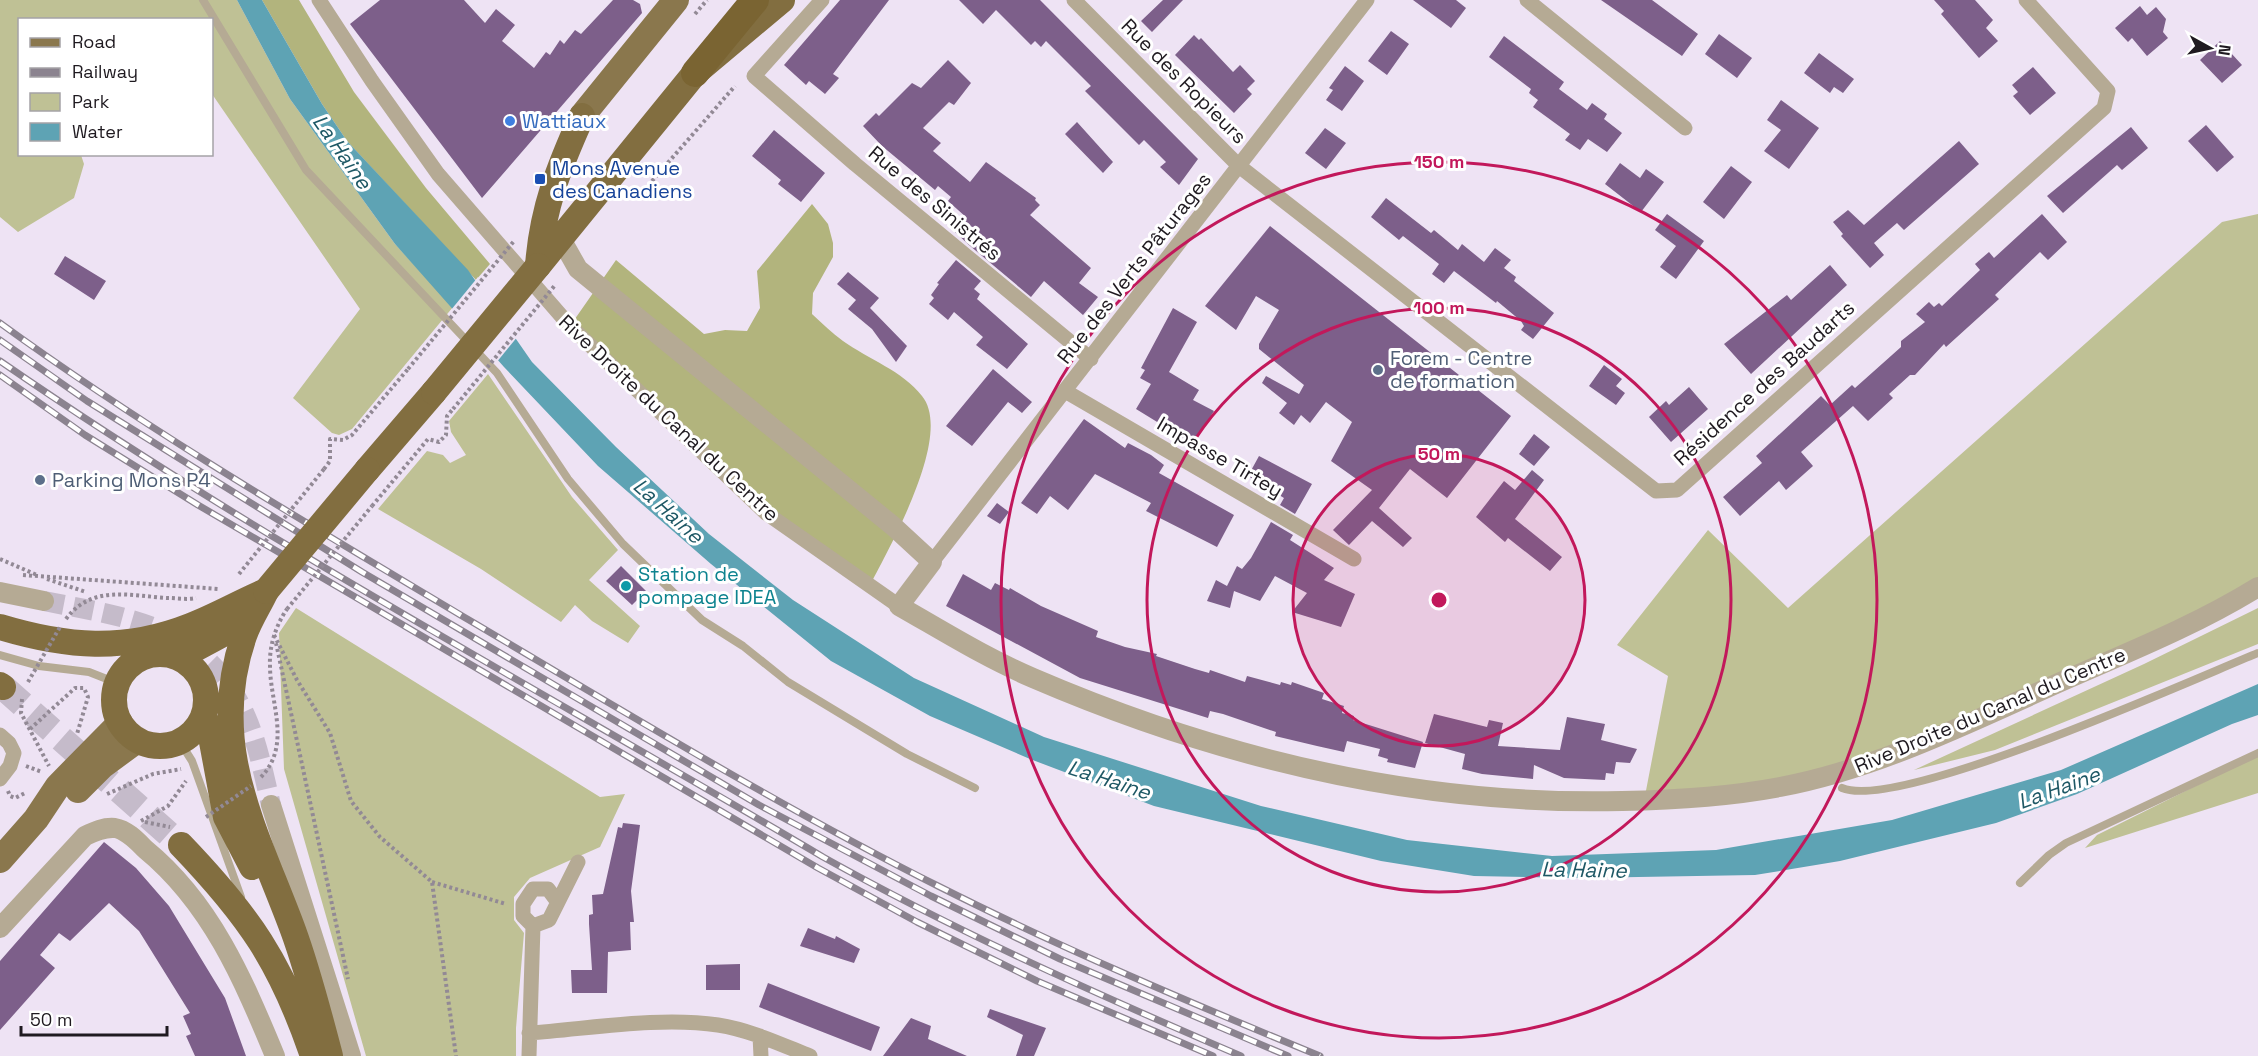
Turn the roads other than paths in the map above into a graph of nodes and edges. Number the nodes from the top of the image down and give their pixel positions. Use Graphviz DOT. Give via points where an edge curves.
graph roads {
  1 [pos="203,0"];
  2 [pos="319,0"];
  3 [pos="754,0"];
  4 [pos="782,0"];
  5 [pos="822,0"];
  6 [pos="1074,0"];
  7 [pos="1367,0"];
  8 [pos="1527,0"];
  9 [pos="2026,0"];
  10 [pos="671,2"];
  11 [pos="695,73"];
  12 [pos="582,116"];
  13 [pos="1685,128"];
  14 [pos="1239,166"];
  15 [pos="561,238"];
  16 [pos="538,266"];
  17 [pos="1091,359"];
  18 [pos="1065,392"];
  19 [pos="1354,559"];
  20 [pos="932,562"];
  21 [pos="2258,587"];
  22 [pos="266,591"];
  23 [pos="0,592"];
  24 [pos="44,601"];
  25 [pos="899,606"];
  26 [pos="0,627"];
  27 [pos="234,628"];
  28 [pos="0,639"];
  29 [pos="2258,653"];
  30 [pos="0,655"];
  31 [pos="180,657"];
  32 [pos="140,658"];
  33 [pos="117,683"];
  34 [pos="206,687"];
  35 [pos="204,717"];
  36 [pos="128,732"];
  37 [pos="0,735"];
  38 [pos="180,742"];
  39 [pos="2258,753"];
  40 [pos="0,778"];
  41 [pos="1842,788"];
  42 [pos="975,789"];
  43 [pos="271,805"];
  44 [pos="180,845"];
  45 [pos="0,860"];
  46 [pos="578,862"];
  47 [pos="2020,883"];
  48 [pos="557,901"];
  49 [pos="252,926"];
  50 [pos="532,926"];
  51 [pos="0,928"];
  52 [pos="317,1006"];
  53 [pos="529,1033"];
  54 [pos="760,1036"];
  55 [pos="275,1056"];
  56 [pos="313,1056"];
  57 [pos="330,1056"];
  58 [pos="351,1056"];
  59 [pos="529,1056"];
  60 [pos="761,1056"];
  61 [pos="810,1056"];
  1 -- 42 [label="lane" via="306,170 497,373 568,479 623,544 702,620 788,682 907,754"];
  2 -- 25 [label="street, Rive Droite du Canal du Centre" via="438,174 570,326 766,513"];
  3 -- 11 [label="highway"];
  4 -- 11 [label="highway"];
  5 -- 17 [label="street, Rue des Sinistrés" via="754,76"];
  6 -- 14 [label="street, Rue des Ropieurs"];
  7 -- 14 [label="street, Rue des Verts Pâturages"];
  8 -- 13 [label="street"];
  9 -- 14 [label="street, Résidence des Baudarts" via="2108,91 2104,108 1677,490 1656,491"];
  10 -- 12 [label="main road"];
  11 -- 15 [label="highway"];
  12 -- 16 [label="highway" via="550,191"];
  14 -- 17 [label="street, Rue des Verts Pâturages"];
  15 -- 16 [label="highway"];
  15 -- 20 [label="street" via="578,269"];
  16 -- 22 [label="highway, bridge"];
  17 -- 18 [label="street, Rue des Verts Pâturages"];
  18 -- 19 [label="street, Impasse Tirtey"];
  18 -- 20 [label="street, Rue des Verts Pâturages"];
  20 -- 25 [label="street"];
  21 -- 25 [label="street, Rive Droite du Canal du Centre" via="2100,665 1911,747 1857,766 1782,787 1733,795 1596,802 1438,792 1332,775 1265,759 1156,724 1031,677"];
  22 -- 26 [label="highway" via="190,626 113,645 60,642"];
  22 -- 27 [label="highway"];
  22 -- 52 [label="highway" via="244,635 235,669 231,720 234,757 248,820 292,928"];
  23 -- 24 [label="street"];
  27 -- 31 [label="highway"];
  27 -- 34 [label="highway"];
  28 -- 32 [label="highway" via="19,647 65,655 113,653"];
  29 -- 41 [label="lane" via="2034,746 1904,784 1853,792"];
  30 -- 33 [label="lane" via="39,666 88,672"];
  31 -- 32 [label="highway" via="161,653"];
  31 -- 34 [label="highway" via="200,674"];
  32 -- 33 [label="highway" via="131,663"];
  33 -- 36 [label="highway" via="115,712"];
  34 -- 35 [label="highway"];
  35 -- 38 [label="highway" via="189,737"];
  35 -- 52 [label="highway" via="226,817 280,920"];
  36 -- 38 [label="highway" via="158,745"];
  36 -- 45 [label="main road" via="102,766 71,797 36,819"];
  37 -- 40 [label="street" via="14,753"];
  38 -- 49 [label="lane" via="192,761"];
  39 -- 47 [label="lane" via="2066,843"];
  43 -- 58 [label="street"];
  44 -- 49 [label="highway" via="222,887"];
  46 -- 48 [label="street"];
  48 -- 50 [label="street" via="549,920"];
  48 -- 50 [label="street" via="548,890 533,889 523,904 523,916"];
  49 -- 56 [label="highway" via="280,971"];
  50 -- 53 [label="street"];
  51 -- 55 [label="street" via="85,836 101,829 123,830 168,867 224,941"];
  52 -- 57 [label="highway"];
  53 -- 54 [label="street" via="673,1022 718,1025"];
  53 -- 59 [label="street"];
  54 -- 60 [label="street"];
  54 -- 61 [label="street"];
}
